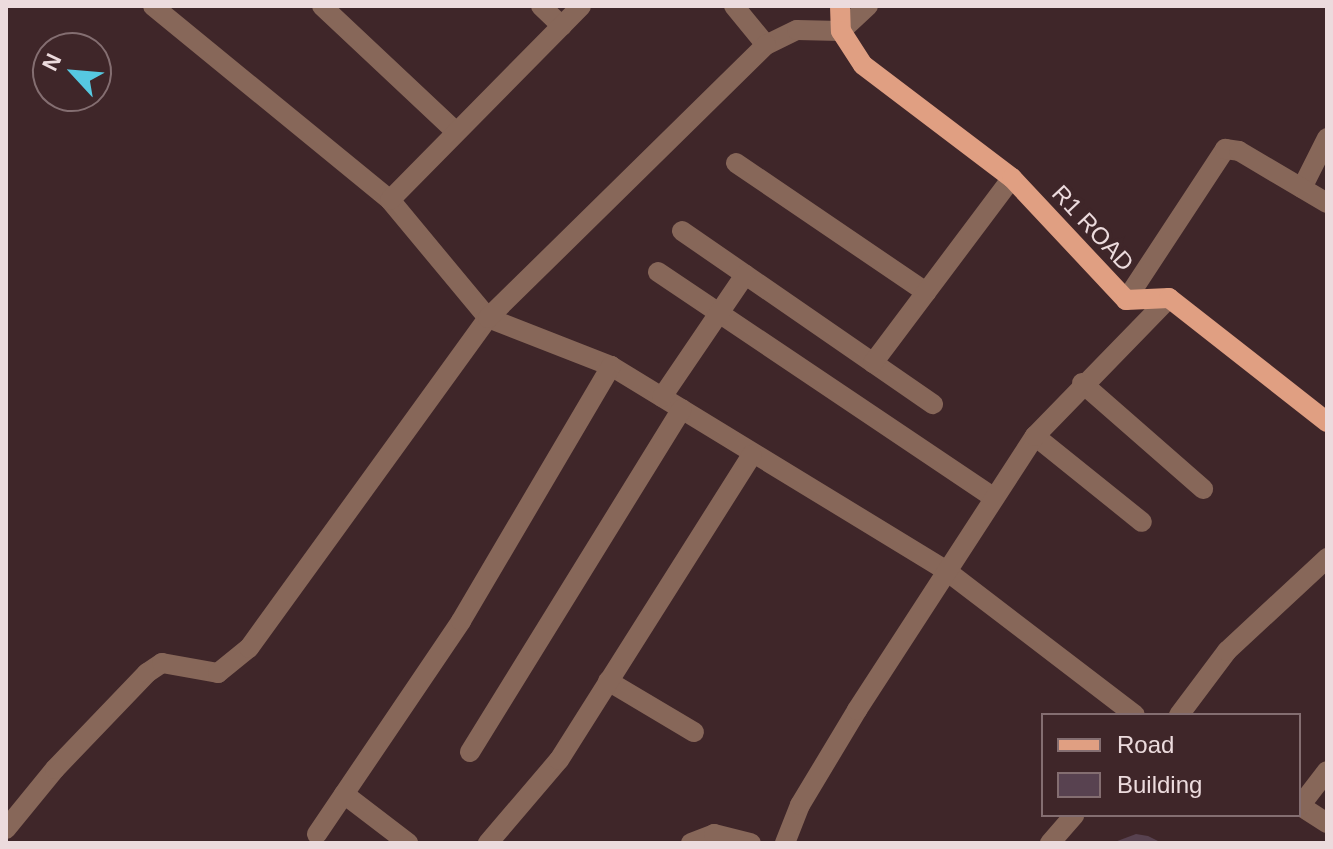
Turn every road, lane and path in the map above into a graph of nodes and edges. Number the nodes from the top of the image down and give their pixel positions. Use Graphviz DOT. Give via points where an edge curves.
graph roads {
  1 [pos="153,6"];
  2 [pos="322,6"];
  3 [pos="541,6"];
  4 [pos="581,6"];
  5 [pos="734,6"];
  6 [pos="840,6"];
  7 [pos="868,6"];
  8 [pos="562,26"];
  9 [pos="841,31"];
  10 [pos="766,45"];
  11 [pos="455,131"];
  12 [pos="1327,138"];
  13 [pos="736,163"];
  14 [pos="1012,178"];
  15 [pos="1302,188"];
  16 [pos="390,200"];
  17 [pos="1327,203"];
  18 [pos="682,231"];
  19 [pos="658,272"];
  20 [pos="745,275"];
  21 [pos="926,292"];
  22 [pos="1169,298"];
  23 [pos="1126,300"];
  24 [pos="721,312"];
  25 [pos="488,318"];
  26 [pos="873,363"];
  27 [pos="611,366"];
  28 [pos="1082,383"];
  29 [pos="662,397"];
  30 [pos="933,404"];
  31 [pos="682,409"];
  32 [pos="1327,422"];
  33 [pos="1035,436"];
  34 [pos="752,455"];
  35 [pos="1203,489"];
  36 [pos="994,498"];
  37 [pos="1142,522"];
  38 [pos="1327,558"];
  39 [pos="948,572"];
  40 [pos="608,681"];
  41 [pos="1132,713"];
  42 [pos="1180,713"];
  43 [pos="694,732"];
  44 [pos="470,752"];
  45 [pos="1327,771"];
  46 [pos="344,794"];
  47 [pos="1301,804"];
  48 [pos="1301,806"];
  49 [pos="1072,817"];
  50 [pos="1327,823"];
  51 [pos="6,830"];
  52 [pos="317,834"];
  53 [pos="22,843"];
  54 [pos="408,843"];
  55 [pos="488,843"];
  56 [pos="691,843"];
  57 [pos="751,843"];
  58 [pos="785,843"];
  59 [pos="1050,843"];
  1 -- 16 [label="street"];
  2 -- 11 [label="street"];
  3 -- 8 [label="street"];
  4 -- 8 [label="street"];
  5 -- 10 [label="street"];
  6 -- 9 [label="main road"];
  7 -- 9 [label="street"];
  8 -- 11 [label="street"];
  9 -- 10 [label="street" via="797,30"];
  9 -- 14 [label="main road, R1 ROAD" via="863,65"];
  10 -- 25 [label="street"];
  11 -- 16 [label="street"];
  12 -- 15 [label="street"];
  13 -- 21 [label="street"];
  14 -- 21 [label="street"];
  14 -- 23 [label="main road, R1 ROAD"];
  15 -- 17 [label="street"];
  15 -- 23 [label="street" via="1239,151 1225,149"];
  16 -- 25 [label="street"];
  18 -- 20 [label="street"];
  19 -- 24 [label="street"];
  20 -- 24 [label="street"];
  20 -- 26 [label="street"];
  21 -- 26 [label="street"];
  22 -- 23 [label="main road, R1 ROAD"];
  22 -- 28 [label="street"];
  22 -- 32 [label="main road"];
  24 -- 29 [label="street"];
  24 -- 36 [label="street"];
  25 -- 27 [label="street"];
  25 -- 51 [label="street" via="249,648 218,673 162,663 147,673"];
  26 -- 30 [label="street"];
  27 -- 29 [label="street"];
  27 -- 46 [label="street" via="508,547"];
  28 -- 33 [label="street"];
  28 -- 35 [label="street"];
  29 -- 31 [label="street"];
  31 -- 34 [label="street"];
  31 -- 44 [label="street"];
  33 -- 36 [label="street"];
  33 -- 37 [label="street"];
  34 -- 39 [label="street"];
  34 -- 40 [label="street"];
  36 -- 39 [label="street"];
  38 -- 42 [label="street" via="1227,651"];
  39 -- 41 [label="street"];
  39 -- 58 [label="street" via="808,791"];
  40 -- 43 [label="street"];
  40 -- 55 [label="street" via="539,787"];
  45 -- 47 [label="street"];
  46 -- 52 [label="street"];
  46 -- 54 [label="street"];
  48 -- 50 [label="street"];
  49 -- 59 [label="street"];
  51 -- 53 [label="street"];
  56 -- 57 [label="street" via="714,834"];
}
